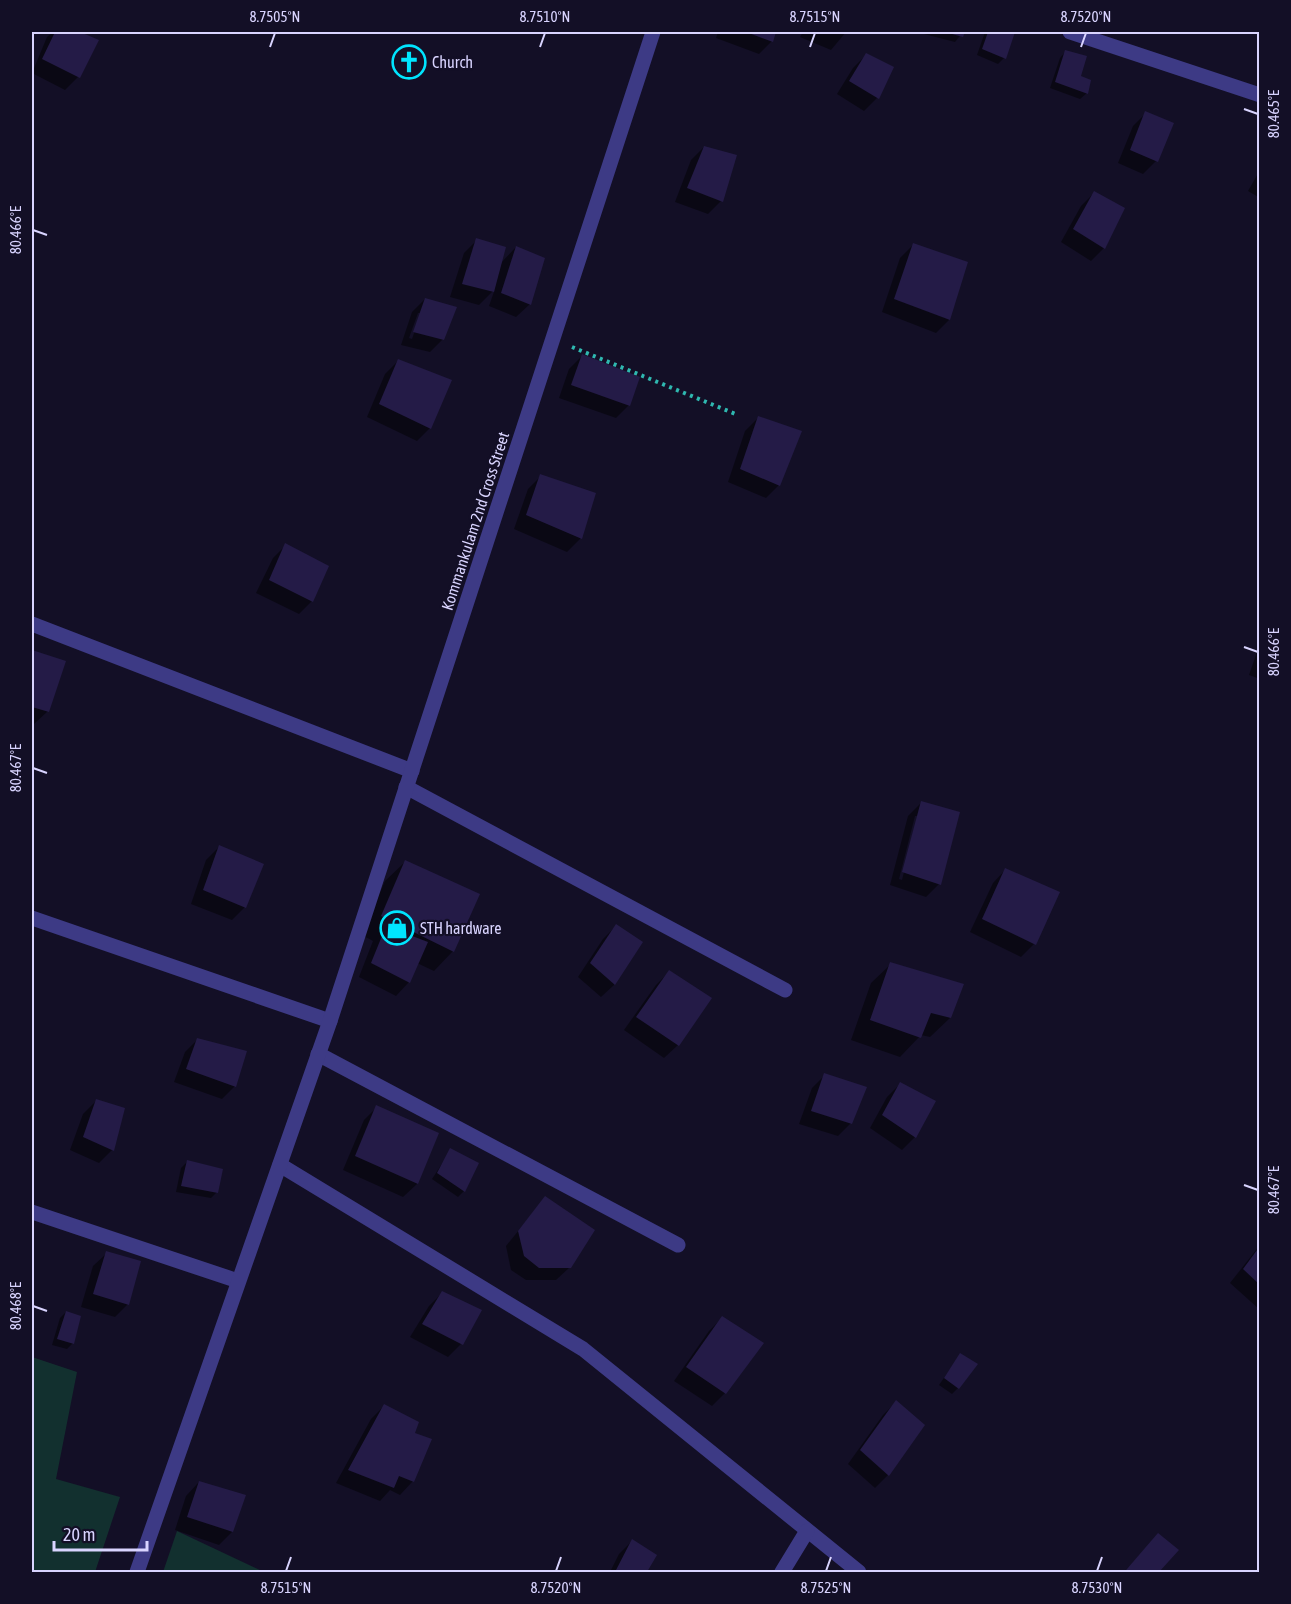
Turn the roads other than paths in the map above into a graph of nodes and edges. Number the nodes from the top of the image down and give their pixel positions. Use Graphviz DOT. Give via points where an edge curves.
graph roads {
  1 [pos="654,32"];
  2 [pos="1070,32"];
  3 [pos="1260,95"];
  4 [pos="32,624"];
  5 [pos="412,771"];
  6 [pos="406,787"];
  7 [pos="32,918"];
  8 [pos="785,990"];
  9 [pos="330,1021"];
  10 [pos="318,1054"];
  11 [pos="280,1165"];
  12 [pos="32,1212"];
  13 [pos="678,1245"];
  14 [pos="238,1281"];
  15 [pos="807,1531"];
  16 [pos="137,1572"];
  17 [pos="783,1572"];
  18 [pos="859,1572"];
  1 -- 5 [label="street, Kommankulam 2nd Cross Street"];
  2 -- 3 [label="street"];
  4 -- 5 [label="street"];
  5 -- 6 [label="street, Kommankulam 2nd Cross Street"];
  6 -- 8 [label="street"];
  6 -- 9 [label="street, Kommankulam 2nd Cross Street"];
  7 -- 9 [label="street"];
  9 -- 10 [label="street, Kommankulam 2nd Cross Street"];
  10 -- 11 [label="street, Kommankulam 2nd Cross Street"];
  10 -- 13 [label="street"];
  11 -- 14 [label="street, Kommankulam 2nd Cross Street"];
  11 -- 15 [label="street" via="583,1350"];
  12 -- 14 [label="street"];
  14 -- 16 [label="street, Kommankulam 2nd Cross Street"];
  15 -- 17 [label="street"];
  15 -- 18 [label="street"];
}
